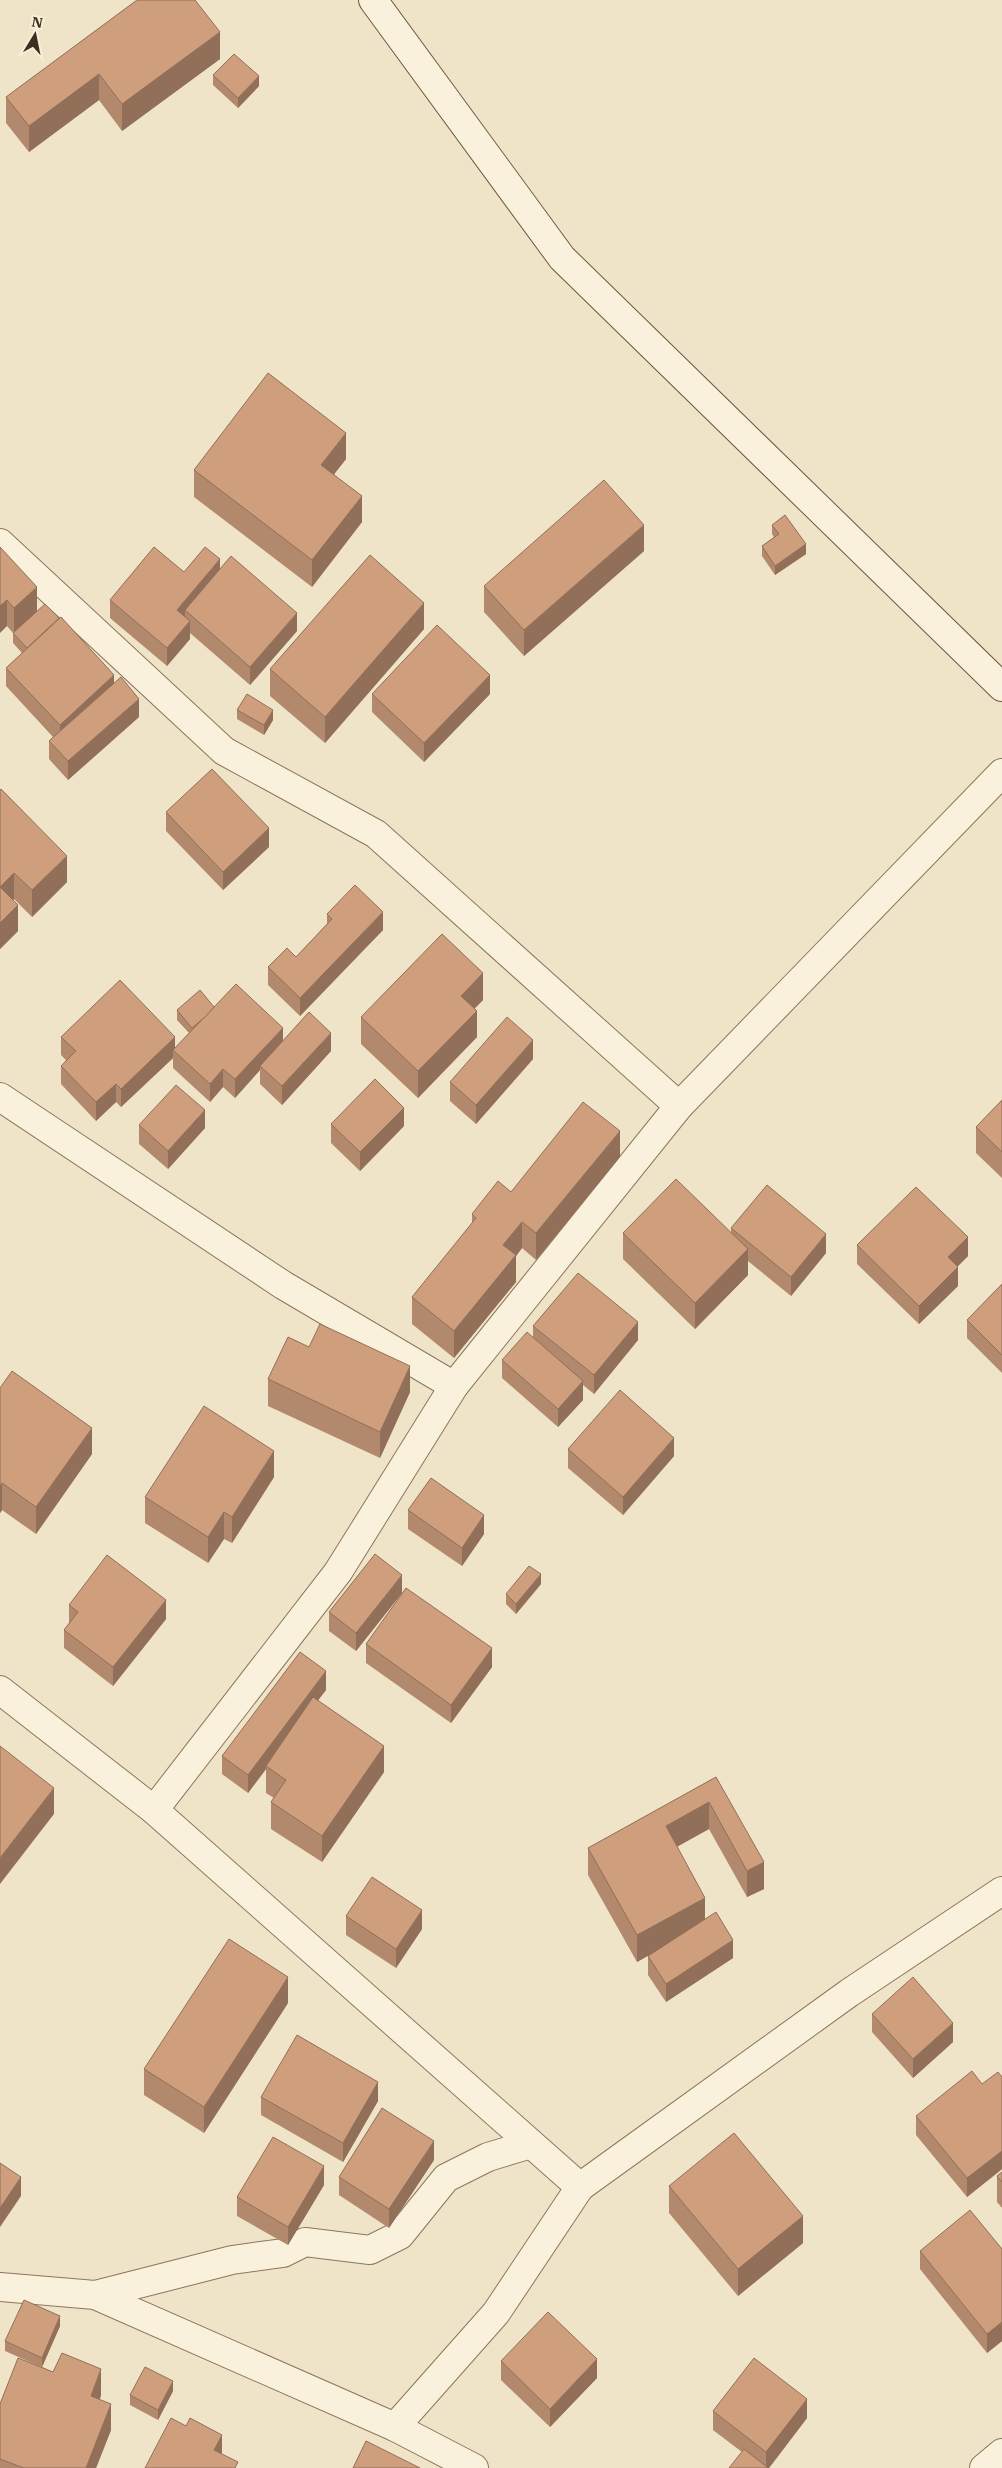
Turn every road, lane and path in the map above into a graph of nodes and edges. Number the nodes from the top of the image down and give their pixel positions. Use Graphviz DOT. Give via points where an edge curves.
graph roads {
  1 [pos="373,0"];
  2 [pos="0,543"];
  3 [pos="1002,687"];
  4 [pos="1002,773"];
  5 [pos="0,1096"];
  6 [pos="679,1106"];
  7 [pos="454,1386"];
  8 [pos="0,1690"];
  9 [pos="154,1810"];
  10 [pos="1002,1891"];
  11 [pos="531,2144"];
  12 [pos="580,2187"];
  13 [pos="0,2287"];
  14 [pos="95,2295"];
  15 [pos="395,2428"];
  16 [pos="1002,2453"];
  17 [pos="474,2468"];
  18 [pos="984,2468"];
  1 -- 3 [label="street" via="562,258"];
  2 -- 6 [label="street" via="224,752 376,834"];
  4 -- 6 [label="street"];
  5 -- 7 [label="street" via="283,1285"];
  6 -- 7 [label="street"];
  7 -- 9 [label="street" via="338,1572"];
  8 -- 9 [label="street"];
  9 -- 11 [label="street"];
  10 -- 12 [label="street" via="849,1993"];
  11 -- 12 [label="street"];
  11 -- 14 [label="street" via="488,2157 446,2178 400,2235 370,2250 305,2242 283,2253 232,2260"];
  12 -- 15 [label="street" via="496,2313"];
  13 -- 14 [label="street"];
  14 -- 15 [label="street"];
  15 -- 17 [label="street"];
  16 -- 18 [label="street"];
}
